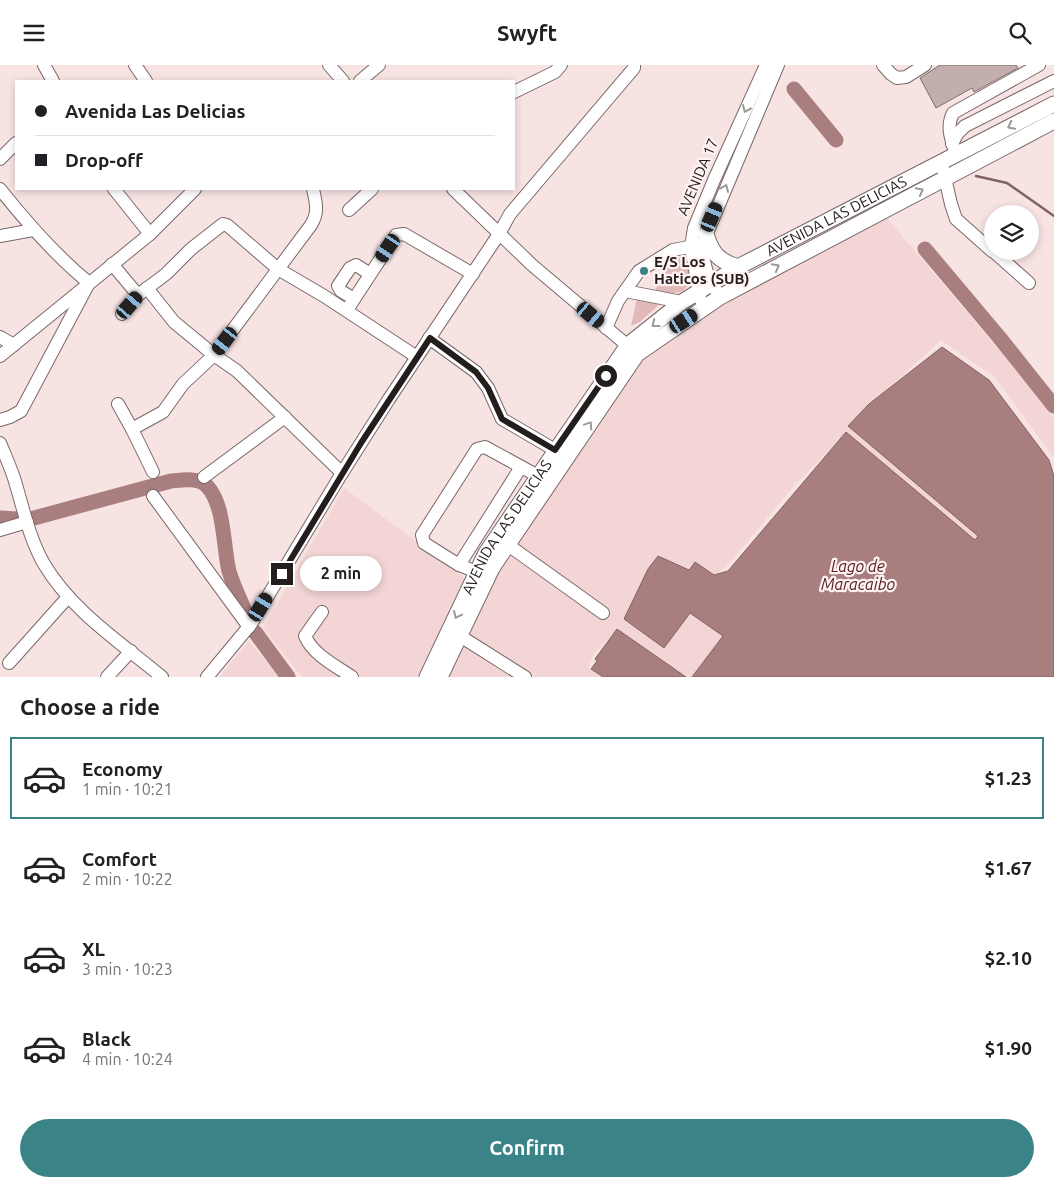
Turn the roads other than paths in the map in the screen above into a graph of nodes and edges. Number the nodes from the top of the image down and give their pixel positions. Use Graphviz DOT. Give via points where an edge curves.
graph roads {
  1 [pos="44,65"];
  2 [pos="135,65"];
  3 [pos="329,65"];
  4 [pos="379,65"];
  5 [pos="560,65"];
  6 [pos="634,65"];
  7 [pos="766,65"];
  8 [pos="778,65"];
  9 [pos="883,65"];
  10 [pos="925,65"];
  11 [pos="1039,65"];
  12 [pos="52,80"];
  13 [pos="145,80"];
  14 [pos="341,80"];
  15 [pos="361,80"];
  16 [pos="1054,81"];
  17 [pos="515,92"];
  18 [pos="1054,104"];
  19 [pos="1054,121"];
  20 [pos="15,144"];
  21 [pos="954,149"];
  22 [pos="0,159"];
  23 [pos="941,162"];
  24 [pos="945,177"];
  25 [pos="0,189"];
  26 [pos="115,190"];
  27 [pos="195,190"];
  28 [pos="313,190"];
  29 [pos="371,190"];
  30 [pos="454,190"];
  31 [pos="349,210"];
  32 [pos="33,230"];
  33 [pos="150,234"];
  34 [pos="499,234"];
  35 [pos="0,236"];
  36 [pos="700,242"];
  37 [pos="984,243"];
  38 [pos="1003,260"];
  39 [pos="112,264"];
  40 [pos="738,267"];
  41 [pos="278,269"];
  42 [pos="473,274"];
  43 [pos="370,275"];
  44 [pos="89,283"];
  45 [pos="711,283"];
  46 [pos="1029,283"];
  47 [pos="625,291"];
  48 [pos="143,292"];
  49 [pos="698,292"];
  50 [pos="720,297"];
  51 [pos="354,299"];
  52 [pos="682,302"];
  53 [pos="704,308"];
  54 [pos="347,310"];
  55 [pos="122,314"];
  56 [pos="606,328"];
  57 [pos="0,337"];
  58 [pos="430,338"];
  59 [pos="14,345"];
  60 [pos="632,349"];
  61 [pos="214,355"];
  62 [pos="0,356"];
  63 [pos="417,357"];
  64 [pos="118,404"];
  65 [pos="285,417"];
  66 [pos="0,420"];
  67 [pos="132,429"];
  68 [pos="0,443"];
  69 [pos="564,445"];
  70 [pos="521,467"];
  71 [pos="153,472"];
  72 [pos="342,473"];
  73 [pos="538,476"];
  74 [pos="204,477"];
  75 [pos="153,496"];
  76 [pos="27,522"];
  77 [pos="0,530"];
  78 [pos="508,545"];
  79 [pos="459,565"];
  80 [pos="477,572"];
  81 [pos="68,597"];
  82 [pos="322,612"];
  83 [pos="603,613"];
  84 [pos="249,627"];
  85 [pos="460,636"];
  86 [pos="131,651"];
  87 [pos="9,663"];
  88 [pos="107,677"];
  89 [pos="162,677"];
  90 [pos="207,677"];
  91 [pos="352,677"];
  92 [pos="427,677"];
  93 [pos="440,677"];
  94 [pos="525,677"];
  1 -- 12 [label="street"];
  2 -- 13 [label="street"];
  3 -- 14 [label="street"];
  4 -- 15 [label="street"];
  5 -- 17 [label="street" via="555,73"];
  6 -- 34 [label="street" via="510,214"];
  7 -- 36 [label="street, AVENIDA 17, one-way" via="694,228"];
  36 -- 8 [label="street, AVENIDA 17, one-way"];
  9 -- 10 [label="street" via="897,78 906,77"];
  11 -- 21 [label="street" via="953,113 949,129"];
  16 -- 21 [label="street" via="965,126 956,134"];
  18 -- 21 [label="main road, AVENIDA LAS DELICIAS, one-way"];
  19 -- 24 [label="main road, AVENIDA LAS DELICIAS"];
  20 -- 22 [label="street"];
  21 -- 23 [label="main road, AVENIDA LAS DELICIAS"];
  23 -- 24 [label="street"];
  23 -- 40 [label="main road, AVENIDA LAS DELICIAS"];
  24 -- 37 [label="street" via="956,219"];
  50 -- 24 [label="main road, AVENIDA LAS DELICIAS, one-way"];
  25 -- 32 [label="street"];
  26 -- 33 [label="street"];
  27 -- 33 [label="street"];
  28 -- 41 [label="street" via="316,217"];
  29 -- 31 [label="street"];
  30 -- 34 [label="street"];
  32 -- 35 [label="street"];
  32 -- 44 [label="street"];
  33 -- 39 [label="street"];
  34 -- 42 [label="street"];
  34 -- 56 [label="street"];
  36 -- 40 [label="main road" via="710,247 721,261"];
  36 -- 45 [label="street, AVENIDA 17"];
  36 -- 47 [label="street" via="673,250 639,271"];
  36 -- 49 [label="street, AVENIDA 17"];
  38 -- 46 [label="street"];
  39 -- 44 [label="street"];
  39 -- 48 [label="street"];
  40 -- 45 [label="main road, AVENIDA LAS DELICIAS"];
  41 -- 48 [label="street" via="223,224"];
  41 -- 54 [label="street"];
  41 -- 61 [label="street"];
  42 -- 43 [label="street" via="400,233"];
  42 -- 58 [label="street"];
  43 -- 51 [label="street"];
  43 -- 51 [label="street" via="356,265 350,268 338,286"];
  44 -- 59 [label="street"];
  44 -- 66 [label="street" via="21,411"];
  45 -- 49 [label="main road, AVENIDA LAS DELICIAS"];
  45 -- 50 [label="street, AVENIDA 17"];
  47 -- 52 [label="street"];
  47 -- 56 [label="street"];
  48 -- 55 [label="street"];
  48 -- 61 [label="street"];
  49 -- 52 [label="main road, AVENIDA LAS DELICIAS"];
  49 -- 53 [label="street, AVENIDA 17"];
  50 -- 53 [label="main road, AVENIDA LAS DELICIAS"];
  51 -- 54 [label="street"];
  52 -- 60 [label="main road, AVENIDA LAS DELICIAS, one-way"];
  53 -- 60 [label="main road, AVENIDA LAS DELICIAS"];
  54 -- 63 [label="street"];
  56 -- 60 [label="street"];
  57 -- 59 [label="street"];
  58 -- 63 [label="street"];
  58 -- 69 [label="street" via="476,372 488,388 502,419"];
  59 -- 62 [label="street"];
  60 -- 69 [label="main road, AVENIDA LAS DELICIAS"];
  61 -- 65 [label="street" via="237,371"];
  61 -- 67 [label="street" via="183,384 163,412"];
  63 -- 72 [label="street"];
  64 -- 67 [label="street"];
  65 -- 72 [label="street"];
  65 -- 74 [label="street"];
  67 -- 71 [label="street"];
  68 -- 76 [label="street"];
  69 -- 73 [label="main road, AVENIDA LAS DELICIAS"];
  69 -- 78 [label="main road, AVENIDA LAS DELICIAS"];
  70 -- 73 [label="street"];
  70 -- 79 [label="street"];
  70 -- 79 [label="street" via="485,447 477,449 422,535 424,543"];
  72 -- 84 [label="street"];
  73 -- 80 [label="main road, AVENIDA LAS DELICIAS" via="486,553"];
  75 -- 84 [label="street"];
  76 -- 77 [label="street"];
  76 -- 81 [label="street" via="44,564"];
  78 -- 83 [label="street"];
  78 -- 85 [label="main road, AVENIDA LAS DELICIAS" via="492,568"];
  79 -- 80 [label="street"];
  80 -- 92 [label="main road, AVENIDA LAS DELICIAS, one-way"];
  81 -- 86 [label="street"];
  81 -- 87 [label="street"];
  82 -- 91 [label="street" via="305,636 312,649"];
  84 -- 90 [label="street"];
  85 -- 93 [label="main road, AVENIDA LAS DELICIAS"];
  85 -- 94 [label="street"];
  86 -- 88 [label="street"];
  86 -- 89 [label="street"];
}
